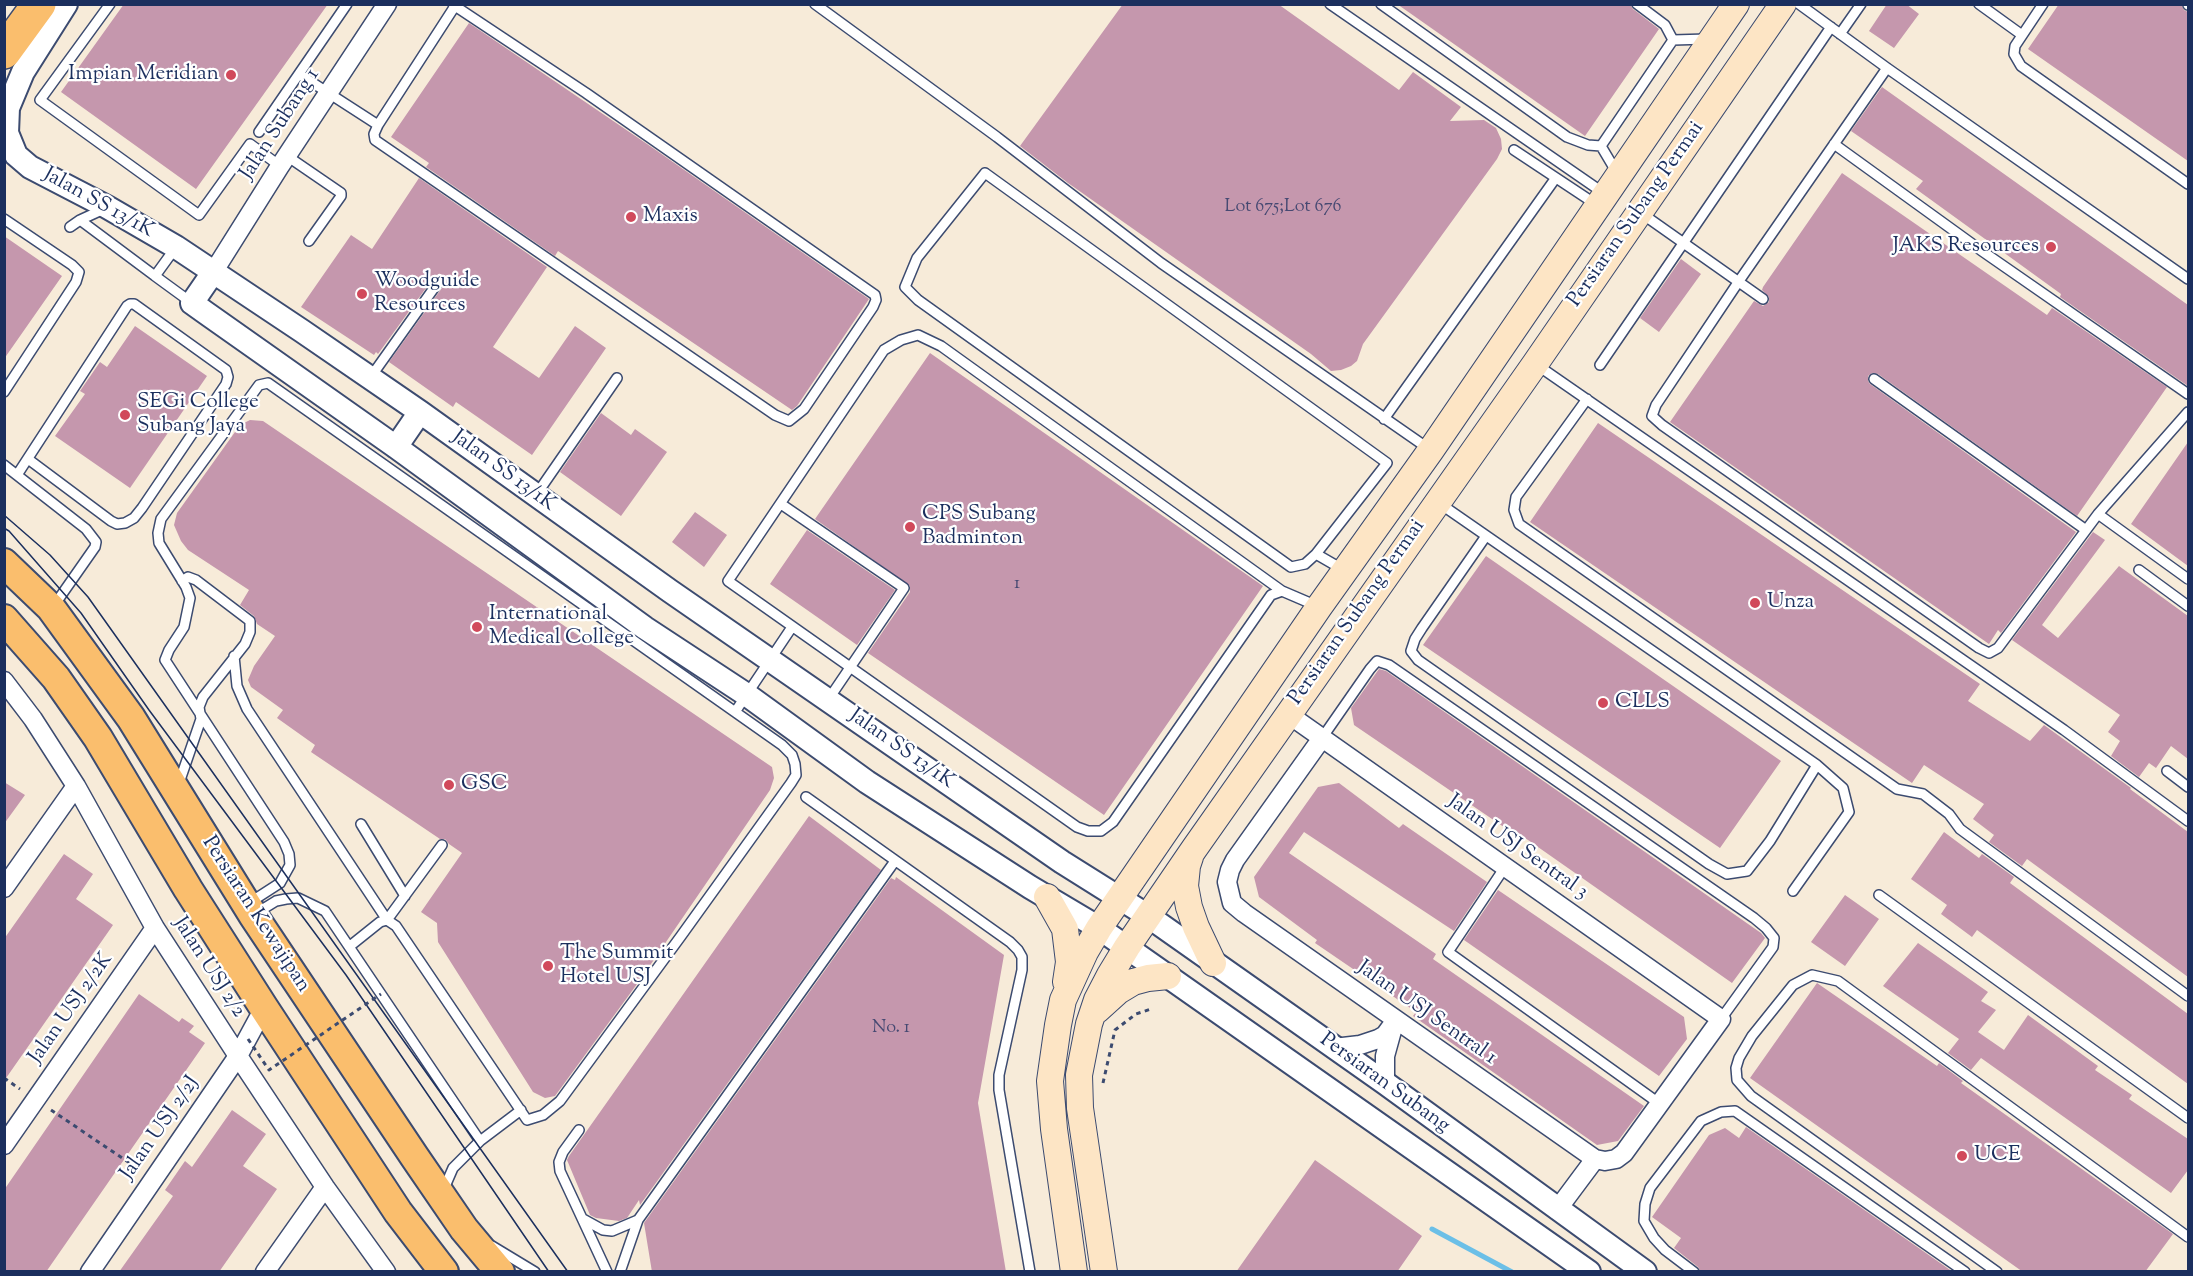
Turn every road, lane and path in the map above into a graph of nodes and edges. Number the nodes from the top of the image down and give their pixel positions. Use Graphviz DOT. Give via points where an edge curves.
graph roads {
  1 [pos="39,4"];
  2 [pos="66,4"];
  3 [pos="110,4"];
  4 [pos="347,4"];
  5 [pos="387,4"];
  6 [pos="815,4"];
  7 [pos="1330,4"];
  8 [pos="1381,4"];
  9 [pos="1637,4"];
  10 [pos="1736,4"];
  11 [pos="1783,4"];
  12 [pos="1799,4"];
  13 [pos="1861,4"];
  14 [pos="1979,4"];
  15 [pos="2043,4"];
  16 [pos="454,5"];
  17 [pos="1831,27"];
  18 [pos="1840,34"];
  19 [pos="2022,35"];
  20 [pos="1714,38"];
  21 [pos="1673,40"];
  22 [pos="4,52"];
  23 [pos="1887,68"];
  24 [pos="299,74"];
  25 [pos="327,93"];
  26 [pos="378,126"];
  27 [pos="259,132"];
  28 [pos="1834,144"];
  29 [pos="1601,146"];
  30 [pos="1514,150"];
  31 [pos="283,161"];
  32 [pos="1555,179"];
  33 [pos="2188,184"];
  34 [pos="1608,192"];
  35 [pos="107,207"];
  36 [pos="1639,212"];
  37 [pos="4,219"];
  38 [pos="80,220"];
  39 [pos="70,228"];
  40 [pos="309,241"];
  41 [pos="1683,241"];
  42 [pos="176,247"];
  43 [pos="214,271"];
  44 [pos="155,276"];
  45 [pos="2188,279"];
  46 [pos="439,281"];
  47 [pos="1739,281"];
  48 [pos="1763,299"];
  49 [pos="192,303"];
  50 [pos="1535,364"];
  51 [pos="1600,365"];
  52 [pos="370,378"];
  53 [pos="617,378"];
  54 [pos="1874,379"];
  55 [pos="4,392"];
  56 [pos="2188,394"];
  57 [pos="1587,399"];
  58 [pos="420,412"];
  59 [pos="2188,412"];
  60 [pos="1384,419"];
  61 [pos="396,447"];
  62 [pos="1431,450"];
  63 [pos="28,459"];
  64 [pos="4,465"];
  65 [pos="383,465"];
  66 [pos="17,475"];
  67 [pos="536,495"];
  68 [pos="1437,502"];
  69 [pos="781,504"];
  70 [pos="2098,514"];
  71 [pos="2086,530"];
  72 [pos="1486,536"];
  73 [pos="1316,554"];
  74 [pos="4,563"];
  75 [pos="1344,570"];
  76 [pos="2139,570"];
  77 [pos="2188,579"];
  78 [pos="182,581"];
  79 [pos="1282,591"];
  80 [pos="2188,606"];
  81 [pos="1319,607"];
  82 [pos="51,608"];
  83 [pos="4,619"];
  84 [pos="792,627"];
  85 [pos="234,656"];
  86 [pos="770,659"];
  87 [pos="850,667"];
  88 [pos="4,681"];
  89 [pos="828,700"];
  90 [pos="741,704"];
  91 [pos="1288,714"];
  92 [pos="201,719"];
  93 [pos="1322,738"];
  94 [pos="1817,765"];
  95 [pos="2167,771"];
  96 [pos="76,786"];
  97 [pos="2188,787"];
  98 [pos="176,791"];
  99 [pos="806,797"];
  100 [pos="2188,821"];
  101 [pos="361,824"];
  102 [pos="442,845"];
  103 [pos="1194,849"];
  104 [pos="895,861"];
  105 [pos="1505,867"];
  106 [pos="4,888"];
  107 [pos="1793,891"];
  108 [pos="405,896"];
  109 [pos="1879,896"];
  110 [pos="1047,897"];
  111 [pos="1120,899"];
  112 [pos="250,910"];
  113 [pos="1148,916"];
  114 [pos="387,920"];
  115 [pos="155,928"];
  116 [pos="1099,928"];
  117 [pos="350,946"];
  118 [pos="1126,948"];
  119 [pos="1213,963"];
  120 [pos="1168,976"];
  121 [pos="381,994"];
  122 [pos="2188,996"];
  123 [pos="1063,1000"];
  124 [pos="264,1008"];
  125 [pos="1151,1009"];
  126 [pos="1091,1017"];
  127 [pos="1721,1019"];
  128 [pos="1396,1020"];
  129 [pos="248,1039"];
  130 [pos="1334,1048"];
  131 [pos="238,1056"];
  132 [pos="4,1078"];
  133 [pos="1384,1083"];
  134 [pos="1103,1092"];
  135 [pos="36,1100"];
  136 [pos="1660,1104"];
  137 [pos="521,1110"];
  138 [pos="2188,1118"];
  139 [pos="579,1130"];
  140 [pos="480,1141"];
  141 [pos="4,1145"];
  142 [pos="1595,1159"];
  143 [pos="154,1179"];
  144 [pos="325,1187"];
  145 [pos="441,1195"];
  146 [pos="1557,1210"];
  147 [pos="582,1218"];
  148 [pos="638,1220"];
  149 [pos="464,1229"];
  150 [pos="2188,1237"];
  151 [pos="90,1272"];
  152 [pos="266,1272"];
  153 [pos="386,1272"];
  154 [pos="444,1272"];
  155 [pos="500,1272"];
  156 [pos="535,1272"];
  157 [pos="607,1272"];
  158 [pos="620,1272"];
  159 [pos="1030,1272"];
  160 [pos="1074,1272"];
  161 [pos="1104,1272"];
  162 [pos="1589,1272"];
  163 [pos="1646,1272"];
  164 [pos="1694,1272"];
  165 [pos="1965,1272"];
  166 [pos="1997,1272"];
  1 -- 22 [label="highway"];
  2 -- 35 [label="street, Jalan SS 13/1K" via="24,72 8,108 7,133 16,155 30,167"];
  3 -- 31 [label="lane" via="40,100 199,215 250,144"];
  4 -- 24 [label="lane"];
  5 -- 25 [label="street, Jalan Subang 1"];
  6 -- 60 [label="lane" via="997,136 1161,263"];
  7 -- 34 [label="lane"];
  8 -- 29 [label="lane" via="1567,137"];
  9 -- 21 [label="lane" via="1665,24"];
  10 -- 20 [label="main road, Persiaran Subang Permai"];
  11 -- 36 [label="main road, Persiaran Subang Permai"];
  12 -- 17 [label="lane"];
  13 -- 18 [label="lane"];
  14 -- 19 [label="lane"];
  15 -- 19 [label="lane"];
  16 -- 26 [label="lane"];
  16 -- 26 [label="lane" via="862,284 874,295 873,307 804,409 789,421 375,140"];
  17 -- 18 [label="lane"];
  17 -- 41 [label="lane"];
  18 -- 23 [label="lane"];
  19 -- 33 [label="lane" via="2014,54 2021,66"];
  20 -- 21 [label="lane"];
  20 -- 34 [label="main road, Persiaran Subang Permai"];
  21 -- 29 [label="lane"];
  23 -- 28 [label="lane"];
  23 -- 45 [label="lane"];
  24 -- 25 [label="lane"];
  24 -- 27 [label="lane"];
  25 -- 26 [label="lane"];
  25 -- 31 [label="street, Jalan Subang 1"];
  28 -- 47 [label="lane"];
  28 -- 56 [label="lane"];
  29 -- 34 [label="lane"];
  30 -- 32 [label="lane"];
  31 -- 40 [label="lane" via="341,196"];
  31 -- 43 [label="street, Jalan Subang 1"];
  32 -- 34 [label="lane"];
  32 -- 60 [label="lane"];
  34 -- 62 [label="main road, Persiaran Subang Permai"];
  35 -- 38 [label="lane"];
  35 -- 42 [label="street, Jalan SS 13/1K"];
  36 -- 41 [label="lane"];
  36 -- 50 [label="main road, Persiaran Subang Permai"];
  37 -- 55 [label="lane" via="80,272"];
  38 -- 39 [label="lane"];
  38 -- 44 [label="lane"];
  41 -- 47 [label="lane"];
  41 -- 51 [label="lane"];
  42 -- 43 [label="street, Jalan SS 13/1K"];
  42 -- 44 [label="lane"];
  43 -- 49 [label="street"];
  43 -- 52 [label="street, Jalan SS 13/1K"];
  44 -- 49 [label="lane"];
  46 -- 52 [label="lane"];
  47 -- 48 [label="lane"];
  47 -- 71 [label="lane" via="1656,405 1652,416 1662,425 1989,653 1998,648"];
  49 -- 61 [label="street, Jalan SS 13/1K"];
  50 -- 57 [label="lane"];
  50 -- 68 [label="main road, Persiaran Subang Permai"];
  52 -- 58 [label="street, Jalan SS 13/1K"];
  53 -- 67 [label="lane"];
  54 -- 71 [label="lane"];
  57 -- 100 [label="lane" via="2064,730"];
  57 -- 122 [label="lane" via="1516,497 1514,510 1519,524 1897,789 1923,794 1949,814 1960,829"];
  58 -- 61 [label="street"];
  58 -- 67 [label="street, Jalan SS 13/1K"];
  59 -- 70 [label="lane"];
  60 -- 62 [label="lane"];
  61 -- 65 [label="lane"];
  61 -- 90 [label="street, Jalan SS 13/1K" via="645,628"];
  62 -- 75 [label="main road, Persiaran Subang Permai"];
  63 -- 63 [label="lane" via="111,521 125,523 142,508 226,384 226,370 130,304"];
  63 -- 66 [label="lane"];
  64 -- 66 [label="lane"];
  65 -- 78 [label="lane" via="268,383 259,385 161,519 159,543"];
  65 -- 90 [label="lane"];
  66 -- 82 [label="lane" via="87,528 96,542"];
  67 -- 86 [label="street, Jalan SS 13/1K"];
  68 -- 72 [label="lane"];
  68 -- 91 [label="main road, Persiaran Subang Permai"];
  69 -- 79 [label="lane" via="884,350 918,335 941,346"];
  69 -- 84 [label="lane" via="728,581"];
  69 -- 87 [label="lane" via="904,588"];
  70 -- 71 [label="lane"];
  70 -- 77 [label="lane"];
  72 -- 94 [label="lane"];
  72 -- 94 [label="lane" via="1422,628 1411,651 1418,660 1690,851 1727,874 1747,871"];
  73 -- 73 [label="lane" via="1305,564 1291,567 905,287 917,258 985,173 1387,463"];
  73 -- 75 [label="lane"];
  74 -- 82 [label="main road, Persiaran Kewajipan"];
  75 -- 81 [label="main road, Persiaran Subang Permai"];
  76 -- 80 [label="lane"];
  78 -- 85 [label="lane" via="196,580 250,621 245,644"];
  78 -- 92 [label="lane" via="190,598 189,611 165,660"];
  79 -- 81 [label="lane"];
  79 -- 87 [label="lane" via="1271,596 1113,822 1101,831 1077,827"];
  81 -- 111 [label="main road, Persiaran Subang Permai"];
  82 -- 98 [label="main road, Persiaran Kewajipan" via="131,718"];
  83 -- 124 [label="main road, Persiaran Kewajipan" via="56,678 98,738"];
  84 -- 86 [label="lane"];
  84 -- 87 [label="lane"];
  85 -- 92 [label="lane" via="203,697"];
  85 -- 114 [label="lane" via="237,686 247,709"];
  86 -- 89 [label="street, Jalan SS 13/1K"];
  86 -- 90 [label="lane"];
  87 -- 89 [label="lane"];
  88 -- 96 [label="street, Jalan USJ 2/2"];
  89 -- 111 [label="street, Jalan SS 13/1K"];
  90 -- 110 [label="street, Jalan SS 13/1K"];
  90 -- 137 [label="lane" via="792,755 796,775 560,1101 543,1115 527,1120"];
  91 -- 93 [label="street, Jalan USJ Sentral 3"];
  91 -- 103 [label="main road, Persiaran Subang Permai"];
  92 -- 98 [label="lane"];
  92 -- 112 [label="lane" via="289,854 290,865 280,882"];
  93 -- 105 [label="street, Jalan USJ Sentral 3"];
  93 -- 127 [label="lane" via="1377,661 1389,665 1754,918 1774,938 1773,948"];
  93 -- 128 [label="street, Jalan USJ Sentral 1" via="1235,860 1228,892 1232,903 1244,913"];
  94 -- 107 [label="lane" via="1843,788 1849,812"];
  95 -- 97 [label="lane"];
  96 -- 106 [label="street"];
  96 -- 115 [label="street, Jalan USJ 2/2"];
  98 -- 112 [label="main road, Persiaran Kewajipan"];
  99 -- 104 [label="lane"];
  101 -- 108 [label="lane"];
  102 -- 108 [label="lane"];
  103 -- 113 [label="main road, Persiaran Subang Permai"];
  103 -- 119 [label="main road" via="1185,886 1196,927"];
  104 -- 148 [label="lane"];
  104 -- 159 [label="lane" via="1010,942 1022,957 999,1090"];
  105 -- 127 [label="street, Jalan USJ Sentral 3"];
  105 -- 136 [label="lane" via="1448,952"];
  108 -- 114 [label="lane"];
  109 -- 138 [label="lane"];
  110 -- 116 [label="street, Jalan SS 13/1K"];
  110 -- 123 [label="main road" via="1065,929 1069,962"];
  111 -- 113 [label="street, Persiaran Subang"];
  111 -- 116 [label="main road, Persiaran Subang Permai"];
  112 -- 117 [label="lane" via="298,898 325,911"];
  112 -- 145 [label="main road, Persiaran Kewajipan"];
  113 -- 118 [label="main road, Persiaran Subang Permai"];
  113 -- 119 [label="street, Persiaran Subang"];
  114 -- 117 [label="lane"];
  114 -- 137 [label="lane" via="402,934"];
  115 -- 131 [label="street, Jalan USJ 2/2"];
  115 -- 135 [label="street, Jalan USJ 2/2K"];
  116 -- 118 [label="street, Persiaran Subang"];
  116 -- 123 [label="main road, Persiaran Subang Permai"];
  117 -- 121 [label="lane"];
  118 -- 120 [label="street, Persiaran Subang"];
  118 -- 126 [label="main road, Persiaran Subang Permai"];
  119 -- 130 [label="street, Persiaran Subang"];
  120 -- 126 [label="main road" via="1133,982 1104,1002"];
  120 -- 162 [label="street, Persiaran Subang"];
  121 -- 129 [label="path, bridge" via="269,1070"];
  121 -- 140 [label="lane"];
  123 -- 160 [label="main road, Persiaran Subang Permai" via="1050,1081"];
  124 -- 129 [label="street, Jalan USJ 2/2J"];
  124 -- 154 [label="main road, Persiaran Kewajipan" via="398,1212"];
  125 -- 134 [label="path" via="1136,1014 1115,1030"];
  126 -- 161 [label="main road, Persiaran Subang Permai" via="1079,1075 1080,1108"];
  127 -- 136 [label="street"];
  128 -- 130 [label="street" via="1378,1039"];
  128 -- 133 [label="street" via="1387,1044"];
  128 -- 142 [label="street, Jalan USJ Sentral 1"];
  129 -- 131 [label="street, Jalan USJ 2/2J"];
  130 -- 133 [label="street, Persiaran Subang"];
  131 -- 143 [label="street, Jalan USJ 2/2J"];
  131 -- 144 [label="street, Jalan USJ 2/2"];
  132 -- 135 [label="path"];
  133 -- 146 [label="street, Persiaran Subang"];
  135 -- 141 [label="street, Jalan USJ 2/2K"];
  135 -- 143 [label="path"];
  136 -- 142 [label="street" via="1624,1154 1605,1161"];
  137 -- 140 [label="lane"];
  139 -- 147 [label="lane" via="559,1162"];
  140 -- 145 [label="lane" via="453,1168"];
  142 -- 146 [label="street"];
  143 -- 151 [label="street, Jalan USJ 2/2J"];
  144 -- 152 [label="street"];
  144 -- 153 [label="street, Jalan USJ 2/2"];
  145 -- 149 [label="main road, Persiaran Kewajipan"];
  146 -- 163 [label="street, Persiaran Subang"];
  147 -- 148 [label="lane" via="612,1231"];
  147 -- 157 [label="lane"];
  148 -- 158 [label="lane"];
  149 -- 155 [label="main road, Persiaran Kewajipan"];
  149 -- 156 [label="lane"];
  150 -- 166 [label="lane" via="1838,981 1812,975 1793,985 1739,1058 1737,1080 1752,1096"];
  164 -- 165 [label="lane" via="1654,1238 1644,1221 1645,1204 1650,1188 1701,1120 1735,1111"];
}
